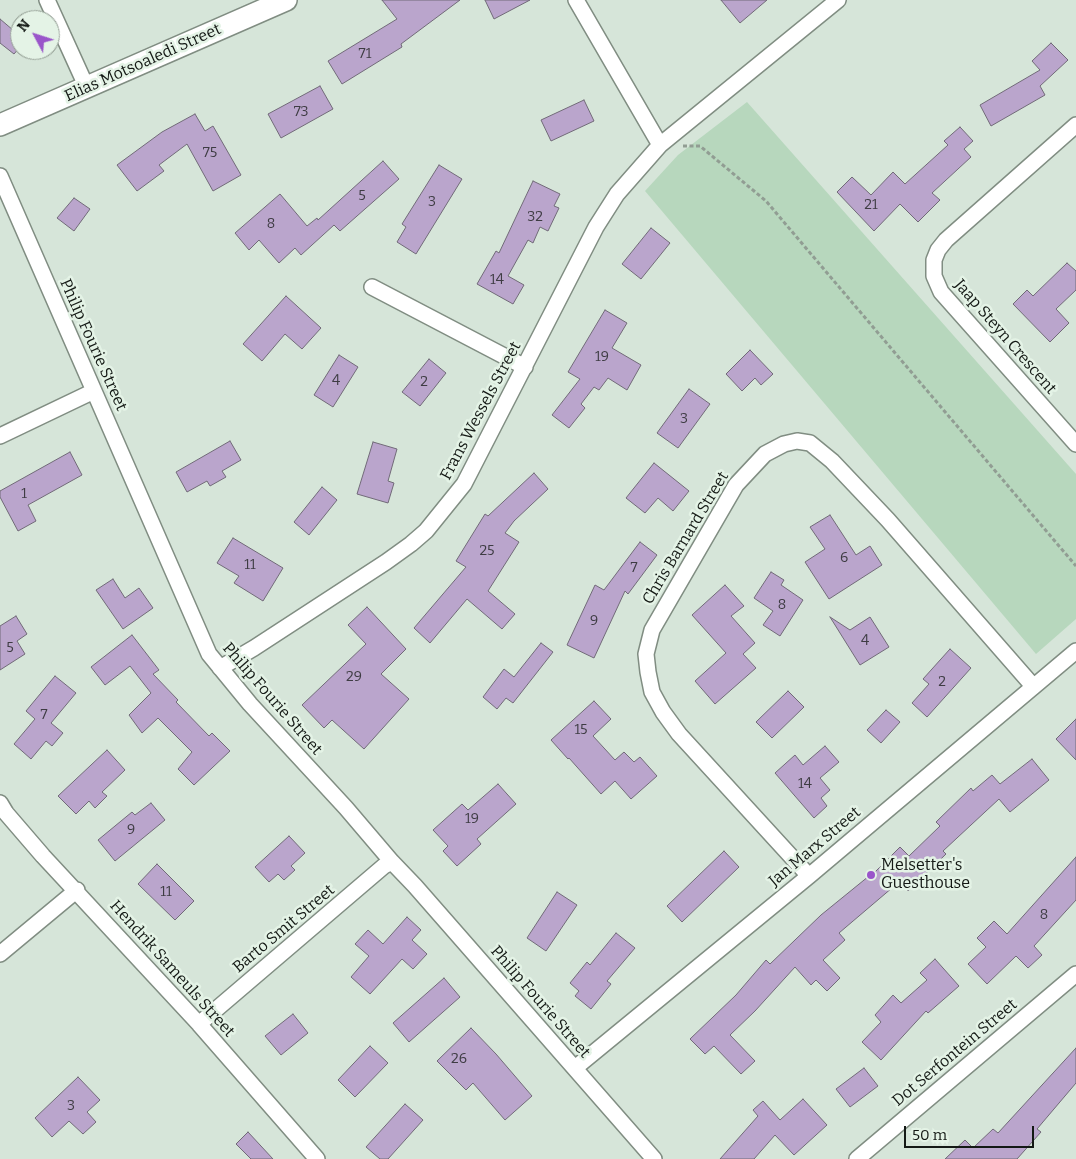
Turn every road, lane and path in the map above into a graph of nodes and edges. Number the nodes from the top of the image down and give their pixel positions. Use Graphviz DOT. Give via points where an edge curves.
graph roads {
  1 [pos="47,0"];
  2 [pos="286,0"];
  3 [pos="576,0"];
  4 [pos="838,0"];
  5 [pos="87,88"];
  6 [pos="0,125"];
  7 [pos="1076,125"];
  8 [pos="660,146"];
  9 [pos="0,176"];
  10 [pos="372,287"];
  11 [pos="525,367"];
  12 [pos="94,391"];
  13 [pos="0,436"];
  14 [pos="1076,444"];
  15 [pos="1076,566"];
  16 [pos="1076,651"];
  17 [pos="220,668"];
  18 [pos="1034,686"];
  19 [pos="0,803"];
  20 [pos="392,862"];
  21 [pos="809,876"];
  22 [pos="76,890"];
  23 [pos="0,954"];
  24 [pos="1076,974"];
  25 [pos="199,1024"];
  26 [pos="575,1068"];
  27 [pos="316,1159"];
  28 [pos="654,1159"];
  29 [pos="857,1159"];
  1 -- 5 [label="street"];
  2 -- 5 [label="street, Elias Motsoaledi Street"];
  3 -- 8 [label="street"];
  4 -- 8 [label="street, Frans Wessels Street"];
  5 -- 6 [label="street, Elias Motsoaledi Street"];
  7 -- 14 [label="street, Jaap Steyn Crescent" via="946,240 934,260 934,276 941,292"];
  8 -- 11 [label="street, Frans Wessels Street" via="617,194 596,227"];
  8 -- 15 [label="path" via="700,146 766,201"];
  9 -- 12 [label="street, Philip Fourie Street"];
  10 -- 11 [label="street"];
  11 -- 17 [label="street, Frans Wessels Street" via="464,484 426,530 392,557"];
  12 -- 13 [label="street"];
  12 -- 17 [label="street, Philip Fourie Street" via="202,641"];
  16 -- 18 [label="street, Jan Marx Street"];
  17 -- 20 [label="street, Philip Fourie Street"];
  18 -- 21 [label="street, Jan Marx Street"];
  18 -- 21 [label="street, Chris Barnard Street" via="832,460 810,444 797,441 764,454 736,485 652,630 646,654 652,692 679,734"];
  19 -- 22 [label="street, Hendrik Sameuls Street"];
  20 -- 25 [label="street, Barto Smit Street"];
  20 -- 26 [label="street, Philip Fourie Street"];
  21 -- 26 [label="street, Jan Marx Street"];
  22 -- 23 [label="street"];
  22 -- 25 [label="street, Hendrik Sameuls Street"];
  24 -- 29 [label="street, Dot Serfontein Street"];
  25 -- 27 [label="street, Hendrik Sameuls Street"];
  26 -- 28 [label="street, Philip Fourie Street"];
}
